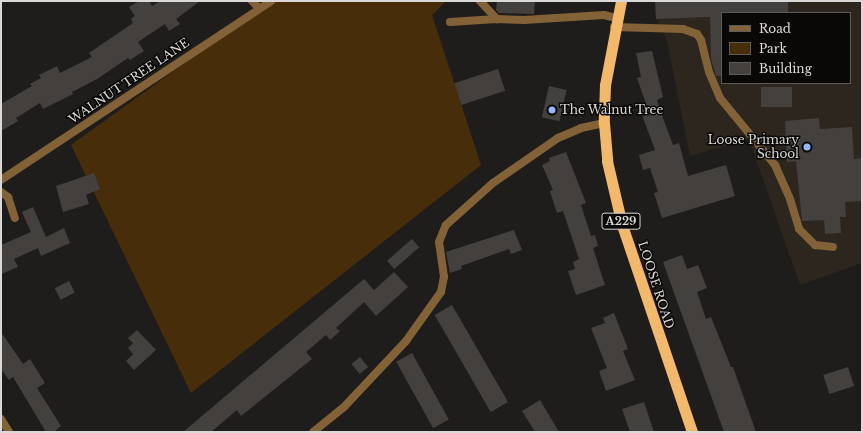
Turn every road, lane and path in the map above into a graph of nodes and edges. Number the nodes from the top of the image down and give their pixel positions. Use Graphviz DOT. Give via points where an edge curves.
graph roads {
  1 [pos="252,1"];
  2 [pos="271,1"];
  3 [pos="480,1"];
  4 [pos="621,1"];
  5 [pos="259,8"];
  6 [pos="497,19"];
  7 [pos="450,22"];
  8 [pos="615,22"];
  9 [pos="604,123"];
  10 [pos="1,180"];
  11 [pos="1,192"];
  12 [pos="15,218"];
  13 [pos="833,248"];
  14 [pos="1,419"];
  15 [pos="9,432"];
  16 [pos="313,432"];
  17 [pos="692,432"];
  1 -- 5 [label="street"];
  2 -- 5 [label="street, WALNUT TREE LANE"];
  3 -- 6 [label="street"];
  4 -- 8 [label="highway, LOOSE ROAD / A229"];
  5 -- 10 [label="street, WALNUT TREE LANE"];
  6 -- 7 [label="street"];
  6 -- 8 [label="street" via="524,20 604,15"];
  8 -- 9 [label="highway, LOOSE ROAD / A229" via="607,65"];
  8 -- 13 [label="street" via="683,29 697,34 720,98 775,165 790,199 799,229 815,245"];
  9 -- 16 [label="street" via="581,128 558,138 493,183 457,213 442,230 439,242 444,277 440,292 406,341 344,407"];
  9 -- 17 [label="highway, LOOSE ROAD / A229" via="607,161 616,202"];
  11 -- 12 [label="street" via="8,197"];
  14 -- 15 [label="street"];
}
